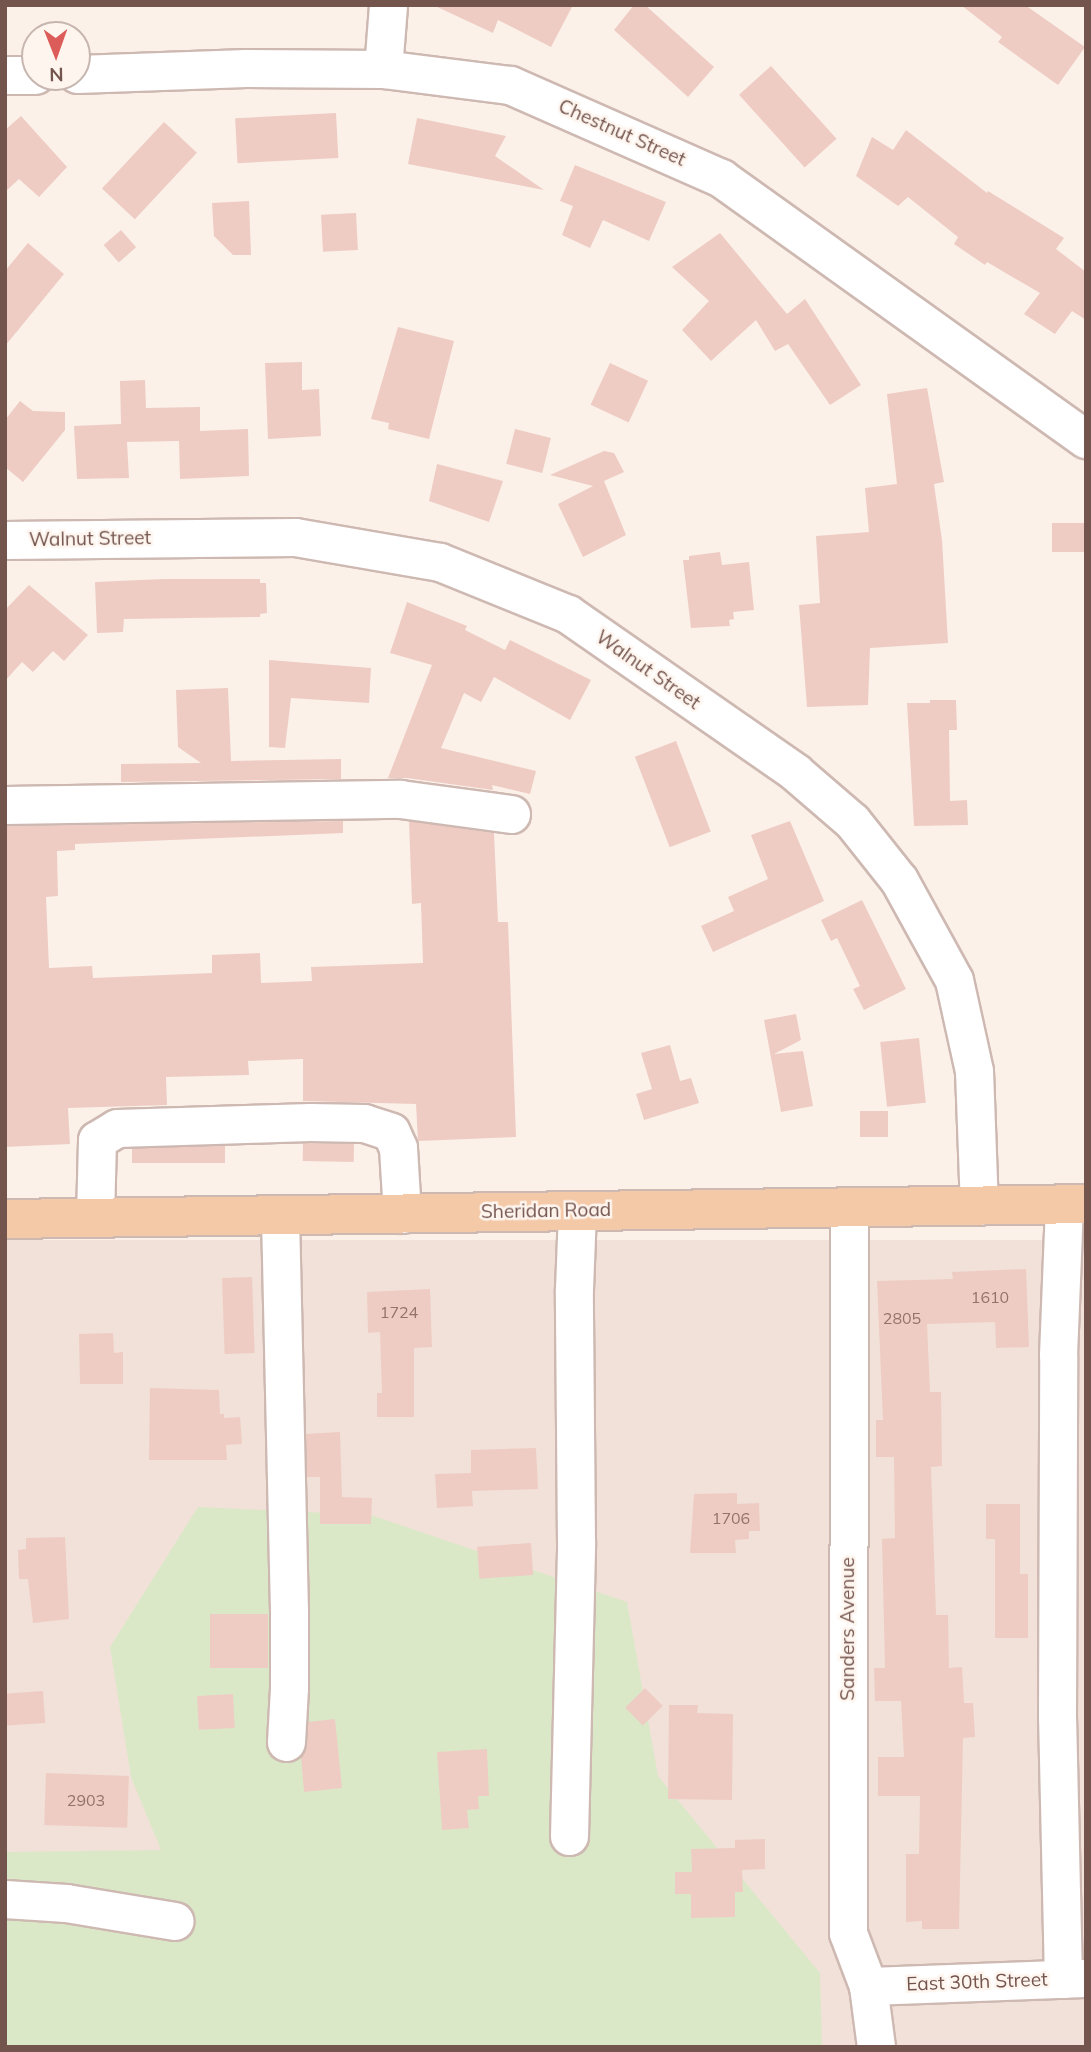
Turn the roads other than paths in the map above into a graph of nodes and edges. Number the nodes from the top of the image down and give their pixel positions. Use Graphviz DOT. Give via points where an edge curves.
graph roads {
  1 [pos="388,5"];
  2 [pos="383,69"];
  3 [pos="91,74"];
  4 [pos="1086,439"];
  5 [pos="5,540"];
  6 [pos="5,805"];
  7 [pos="511,814"];
  8 [pos="1075,1204"];
  9 [pos="979,1206"];
  10 [pos="849,1207"];
  11 [pos="577,1211"];
  12 [pos="402,1214"];
  13 [pos="280,1215"];
  14 [pos="95,1217"];
  15 [pos="5,1219"];
  16 [pos="286,1742"];
  17 [pos="569,1836"];
  18 [pos="5,1899"];
  19 [pos="175,1921"];
  20 [pos="1074,1978"];
  21 [pos="869,1986"];
  22 [pos="876,2047"];
  1 -- 2 [label="street"];
  2 -- 3 [label="street, Chestnut Street"];
  2 -- 4 [label="street, Chestnut Street" via="510,85 722,178"];
  5 -- 9 [label="street, Walnut Street" via="295,537 440,562 568,614 795,772 852,821 899,880 954,980 974,1071"];
  6 -- 7 [label="street" via="400,799"];
  8 -- 9 [label="main road, Sheridan Road"];
  8 -- 20 [label="street" via="1058,1355 1057,1717"];
  9 -- 10 [label="main road, Sheridan Road"];
  10 -- 11 [label="main road, Sheridan Road"];
  10 -- 21 [label="street, Sanders Avenue" via="848,1933"];
  11 -- 12 [label="main road, Sheridan Road"];
  11 -- 17 [label="street"];
  12 -- 13 [label="main road, Sheridan Road"];
  12 -- 14 [label="street" via="398,1149 391,1132 364,1123 310,1122 117,1128 97,1140"];
  13 -- 14 [label="main road, Sheridan Road"];
  13 -- 16 [label="street" via="289,1610"];
  14 -- 15 [label="main road, Sheridan Road"];
  18 -- 19 [label="street" via="66,1903"];
  20 -- 21 [label="street, East 30th Street"];
  21 -- 22 [label="street, Sanders Avenue"];
}
